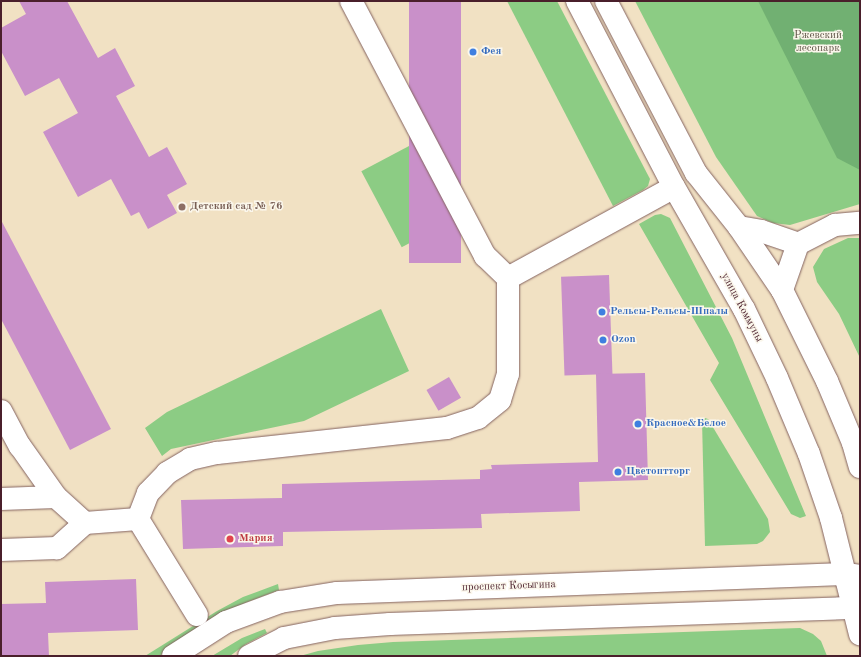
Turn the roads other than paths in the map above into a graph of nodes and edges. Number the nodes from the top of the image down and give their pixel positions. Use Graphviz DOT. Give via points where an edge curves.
graph roads {
  1 [pos="351,1"];
  2 [pos="577,1"];
  3 [pos="606,1"];
  4 [pos="674,187"];
  5 [pos="860,223"];
  6 [pos="739,227"];
  7 [pos="798,244"];
  8 [pos="508,278"];
  9 [pos="782,290"];
  10 [pos="1,411"];
  11 [pos="860,467"];
  12 [pos="56,497"];
  13 [pos="1,499"];
  14 [pos="138,519"];
  15 [pos="85,523"];
  16 [pos="1,550"];
  17 [pos="853,575"];
  18 [pos="857,606"];
  19 [pos="196,615"];
  20 [pos="860,634"];
  21 [pos="173,656"];
  22 [pos="249,656"];
  1 -- 8 [label="main road" via="484,256"];
  2 -- 4 [label="main road, улица Коммуны"];
  3 -- 6 [label="main road" via="696,173"];
  4 -- 8 [label="main road"];
  4 -- 17 [label="main road, улица Коммуны" via="744,310 777,378 809,454"];
  5 -- 7 [label="main road" via="835,225"];
  6 -- 7 [label="main road"];
  6 -- 9 [label="main road"];
  7 -- 9 [label="main road"];
  8 -- 14 [label="main road" via="508,374 500,400 478,418 447,428 217,453 190,459 167,473 148,493"];
  9 -- 11 [label="main road" via="827,381 853,443"];
  10 -- 12 [label="main road" via="20,446"];
  12 -- 13 [label="main road"];
  12 -- 15 [label="main road"];
  14 -- 15 [label="main road"];
  14 -- 19 [label="main road"];
  15 -- 16 [label="main road" via="57,548"];
  17 -- 18 [label="main road, улица Коммуны"];
  17 -- 21 [label="main road, проспект Косыгина" via="337,593 280,602 226,622"];
  18 -- 20 [label="main road, улица Коммуны"];
  18 -- 22 [label="main road" via="335,628 284,638"];
}
